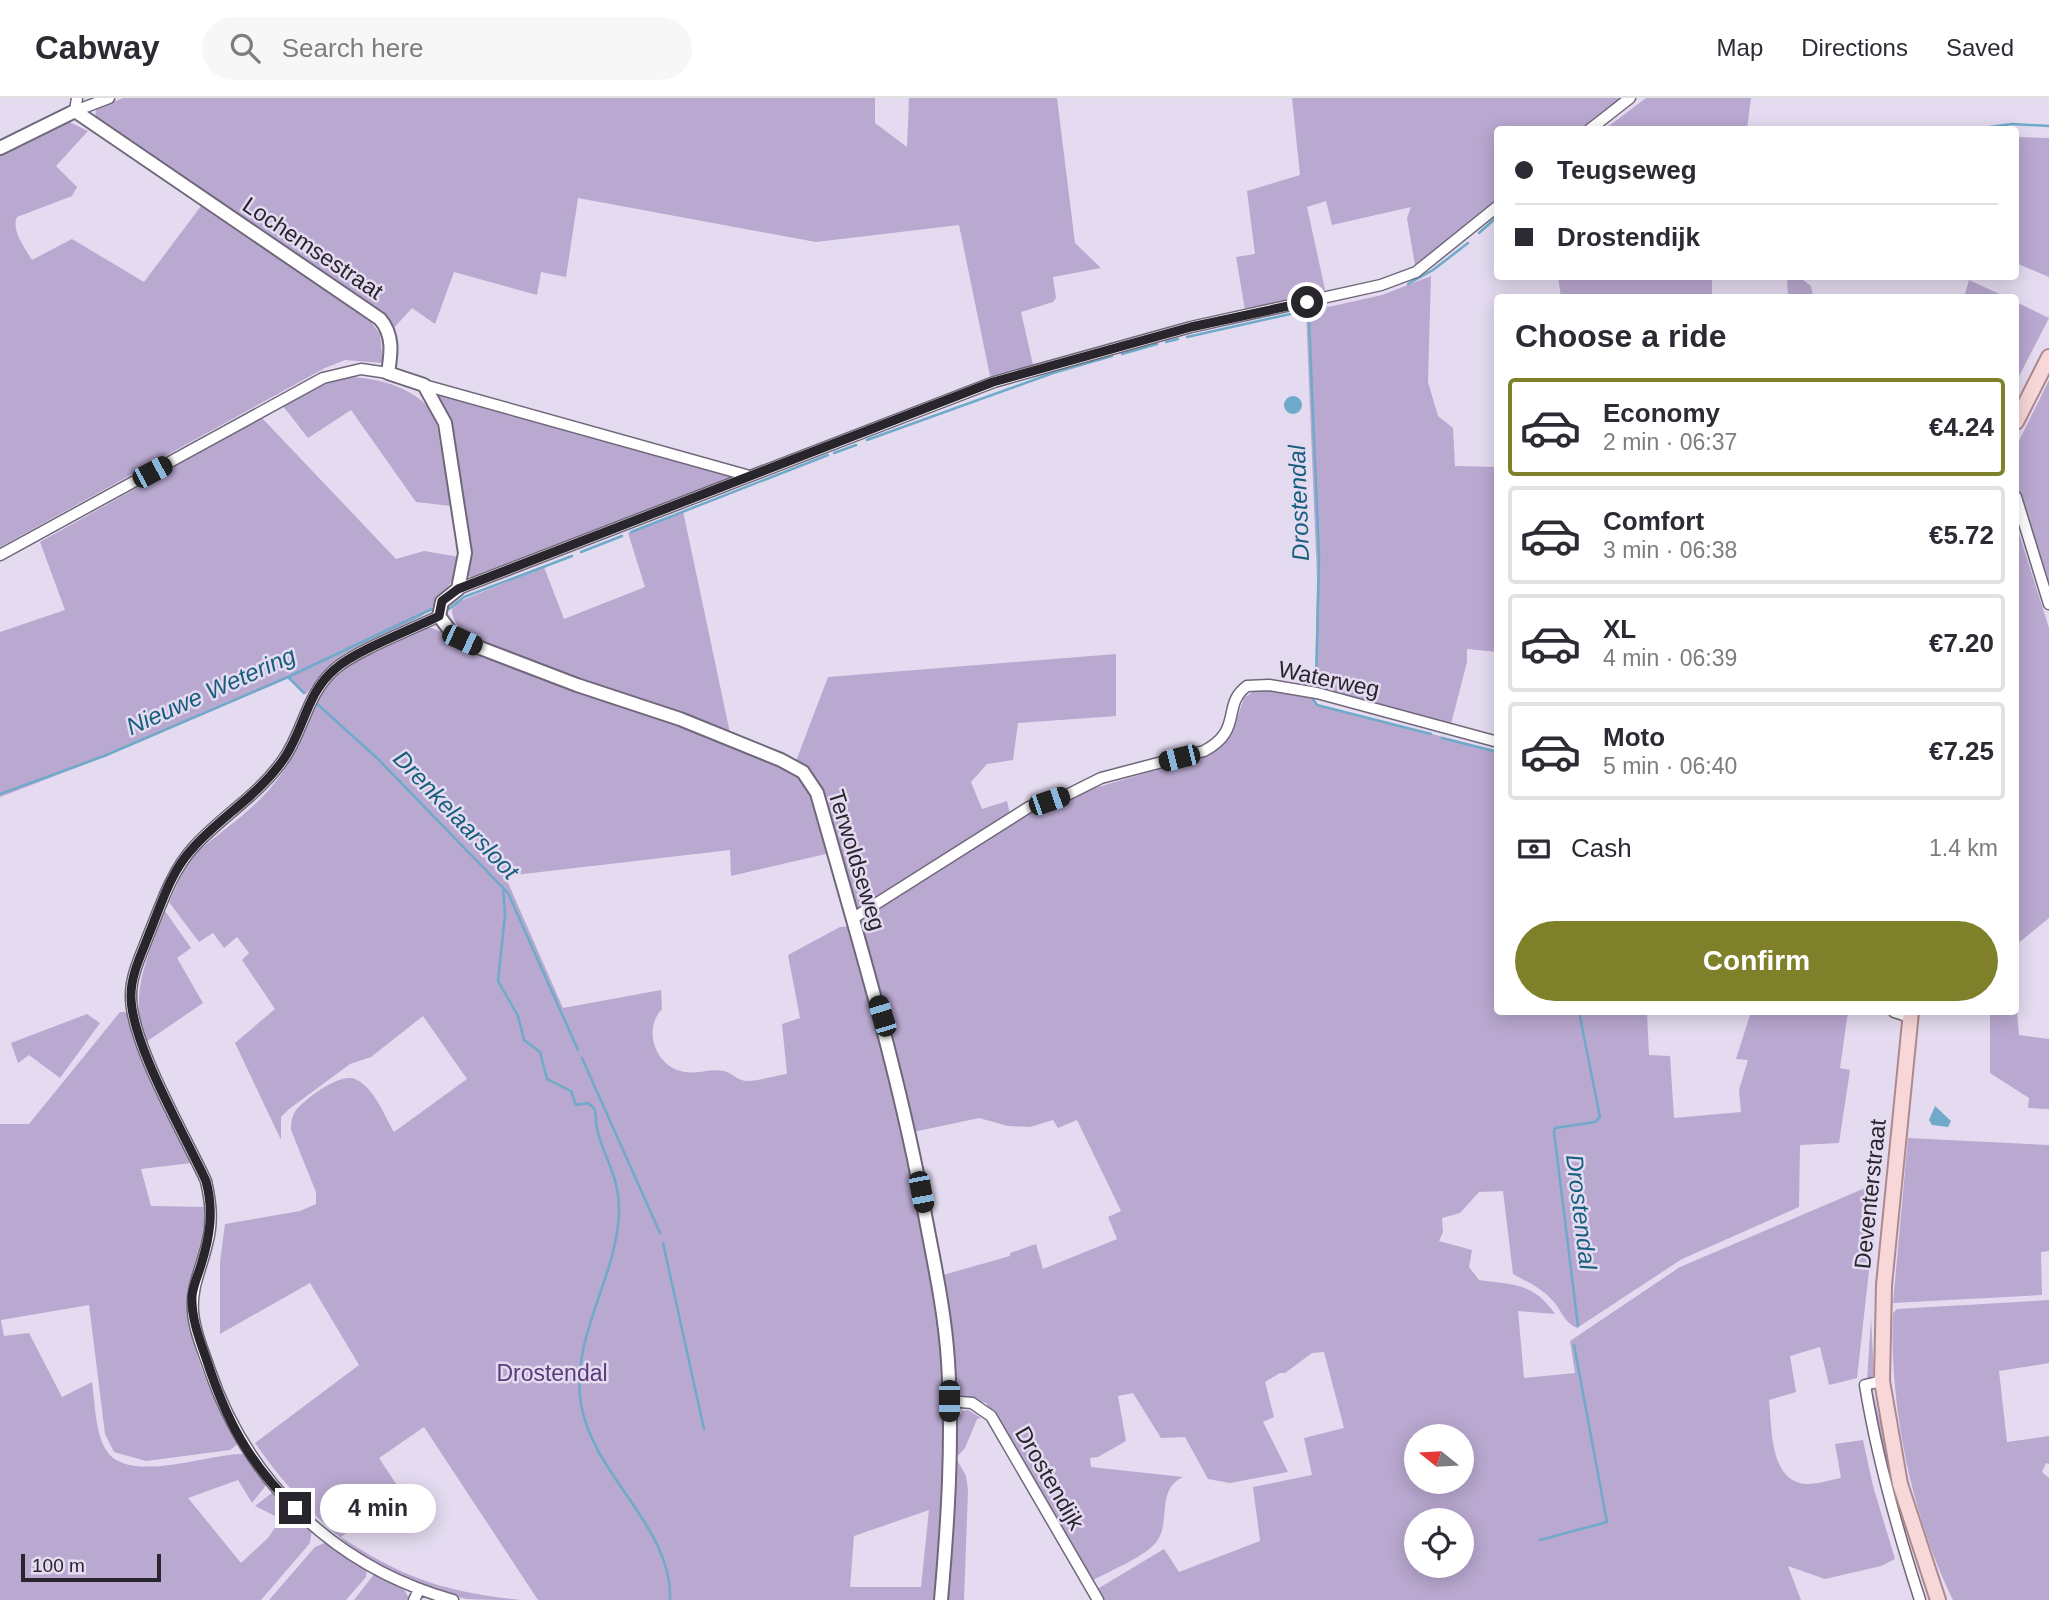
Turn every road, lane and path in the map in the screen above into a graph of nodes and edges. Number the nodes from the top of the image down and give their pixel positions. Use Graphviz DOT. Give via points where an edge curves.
graph roads {
  1 [pos="109,98"];
  2 [pos="1630,98"];
  3 [pos="76,105"];
  4 [pos="1594,126"];
  5 [pos="0,148"];
  6 [pos="1494,209"];
  7 [pos="2049,357"];
  8 [pos="388,373"];
  9 [pos="424,385"];
  10 [pos="2019,416"];
  11 [pos="747,476"];
  12 [pos="2019,507"];
  13 [pos="0,555"];
  14 [pos="458,589"];
  15 [pos="2049,604"];
  16 [pos="440,611"];
  17 [pos="1494,741"];
  18 [pos="852,919"];
  19 [pos="1911,1015"];
  20 [pos="1882,1381"];
  21 [pos="949,1401"];
  22 [pos="417,1595"];
  23 [pos="453,1600"];
  24 [pos="941,1600"];
  25 [pos="1098,1600"];
  26 [pos="1920,1600"];
  27 [pos="1937,1600"];
  1 -- 3 [label="street"];
  2 -- 4 [label="street"];
  3 -- 5 [label="street"];
  3 -- 8 [label="street, Lochemsestraat" via="380,319 389,333"];
  6 -- 11 [label="street" via="1416,272 1381,285 1191,327 993,382"];
  7 -- 10 [label="main road"];
  8 -- 9 [label="street"];
  8 -- 13 [label="street" via="361,369 323,378"];
  9 -- 11 [label="street"];
  9 -- 14 [label="street" via="445,423 448,439 465,553"];
  11 -- 14 [label="street"];
  12 -- 15 [label="street"];
  14 -- 16 [label="street" via="446,596"];
  16 -- 18 [label="street, Terwoldseweg" via="451,632 475,646 680,719 803,772 817,793"];
  16 -- 22 [label="street" via="338,666 323,680 292,747 276,770 179,865 138,962 131,994 134,1024 212,1203 208,1243 192,1293 193,1315 223,1410 276,1490 313,1527"];
  17 -- 18 [label="street, Waterweg" via="1317,693 1247,686 1239,692 1226,736 1216,745 1101,778 1020,812"];
  18 -- 21 [label="street, Terwoldseweg" via="911,1135 943,1308"];
  19 -- 20 [label="main road, Deventerstraat" via="1884,1285"];
  20 -- 26 [label="street" via="1865,1385 1870,1417 1883,1479"];
  20 -- 27 [label="main road, Deventerstraat" via="1899,1484"];
  21 -- 24 [label="street, Terwoldseweg" via="950,1475"];
  21 -- 25 [label="street, Drostendijk" via="972,1403 991,1416"];
  22 -- 23 [label="street"];
}
